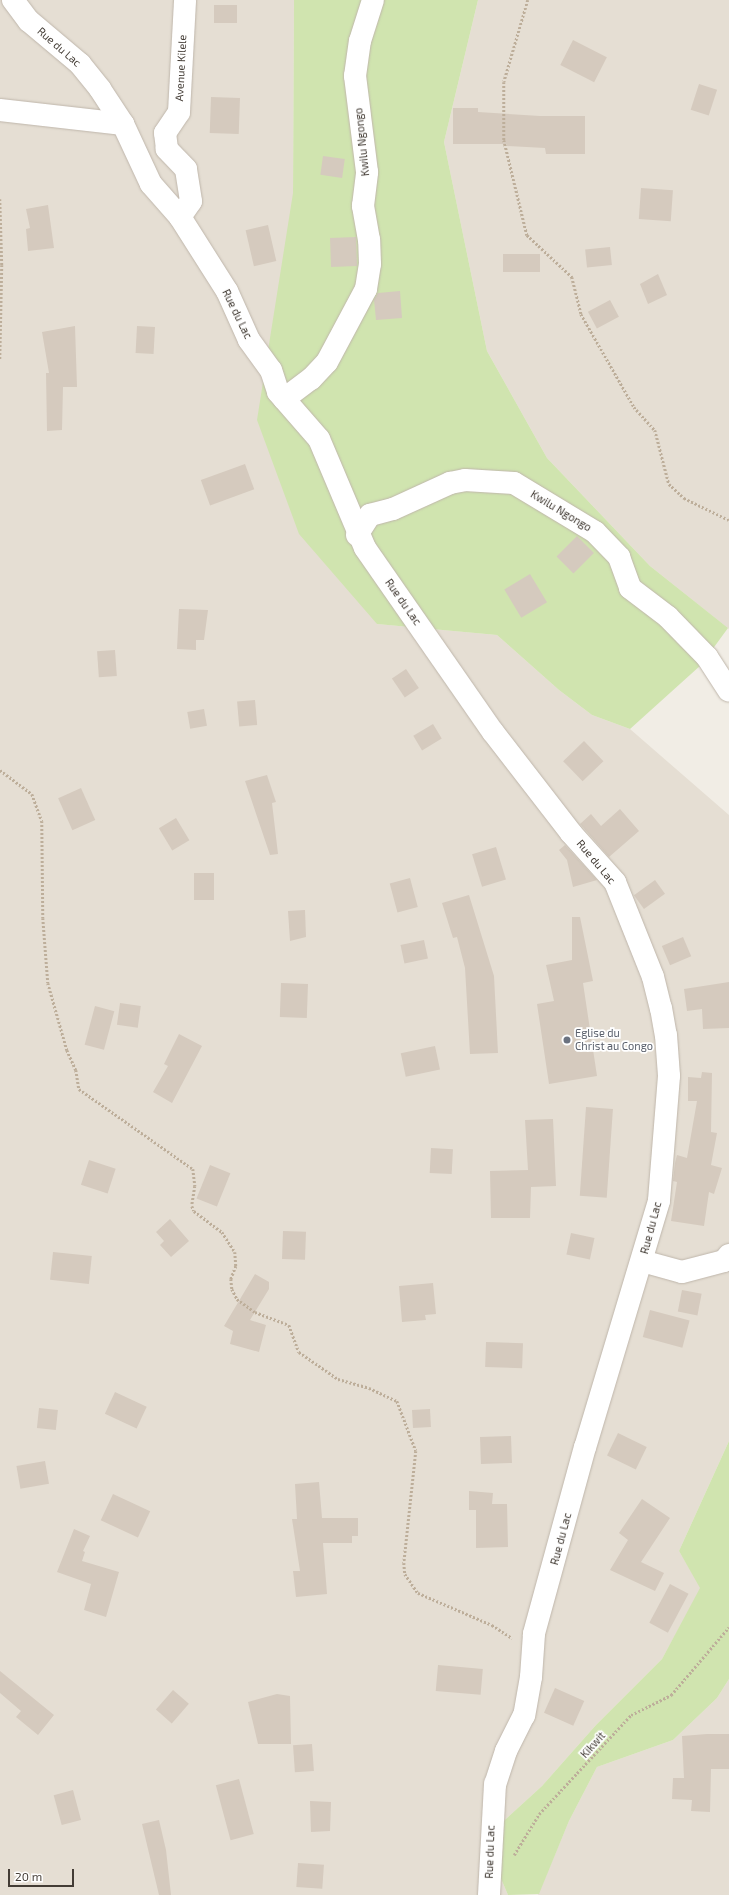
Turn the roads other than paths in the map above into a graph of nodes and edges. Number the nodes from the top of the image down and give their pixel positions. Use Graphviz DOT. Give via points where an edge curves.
graph roads {
  1 [pos="13,0"];
  2 [pos="185,0"];
  3 [pos="373,0"];
  4 [pos="0,110"];
  5 [pos="122,124"];
  6 [pos="180,217"];
  7 [pos="284,399"];
  8 [pos="357,535"];
  9 [pos="729,691"];
  10 [pos="729,1255"];
  11 [pos="642,1261"];
  12 [pos="489,1895"];
  1 -- 5 [label="street, Rue du Lac" via="29,21 80,64 100,89"];
  2 -- 6 [label="street, Avenue Kilele" via="178,112 165,133 167,149 186,170 191,200"];
  3 -- 7 [label="street, Kwilu Ngongo" via="360,41 355,76 367,172 363,206 370,264 366,289 327,362 311,379"];
  4 -- 5 [label="street"];
  5 -- 6 [label="street, Rue du Lac" via="151,184"];
  6 -- 7 [label="street, Rue du Lac" via="226,291 248,340 268,364"];
  7 -- 8 [label="street, Rue du Lac" via="308,425 325,450"];
  8 -- 9 [label="street, Kwilu Ngongo" via="370,515 393,509 450,483 465,480 514,483 594,532 619,557 630,588 668,617 707,657"];
  8 -- 11 [label="street, Rue du Lac" via="493,732 571,833 614,882 628,913 653,977 661,1008 669,1076 659,1201"];
  10 -- 11 [label="street" via="724,1261 682,1272"];
  11 -- 12 [label="street, Rue du Lac" via="585,1447 531,1650 531,1677 524,1715 506,1751 495,1784"];
}
